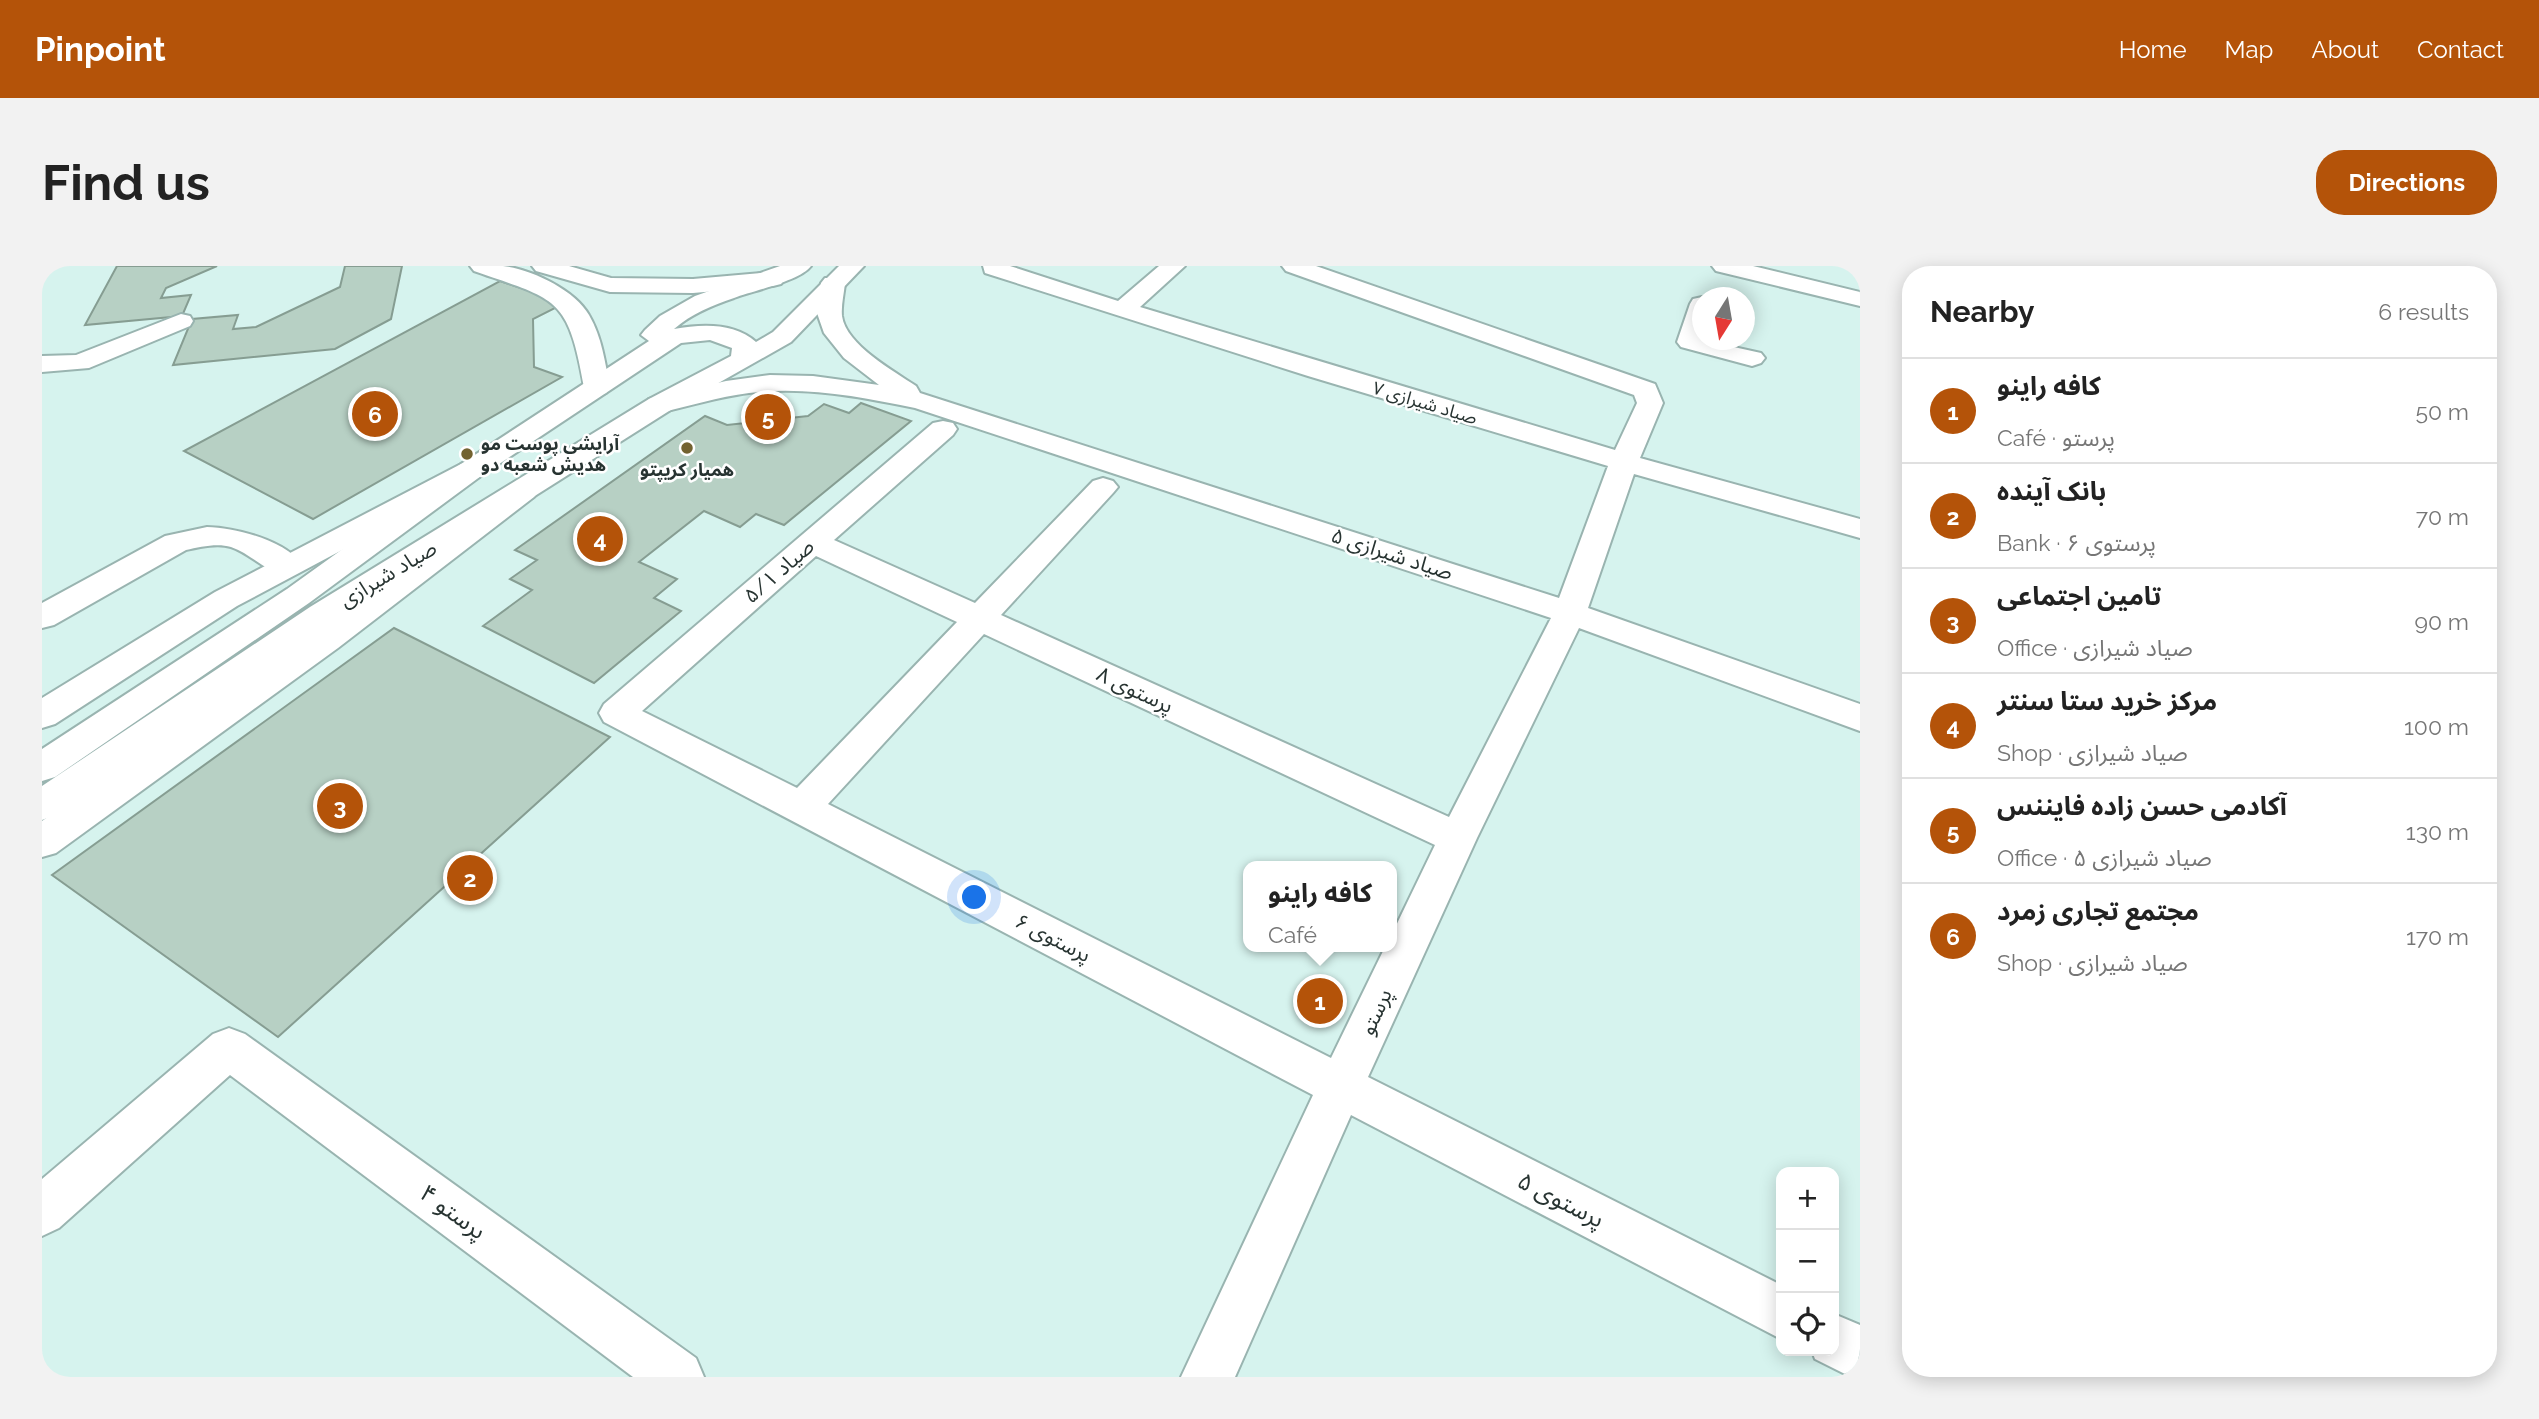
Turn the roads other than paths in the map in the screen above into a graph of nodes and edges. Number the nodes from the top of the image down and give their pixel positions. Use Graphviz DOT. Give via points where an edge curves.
graph roads {
  1 [pos="482,266"];
  2 [pos="544,266"];
  3 [pos="799,266"];
  4 [pos="852,266"];
  5 [pos="1173,266"];
  6 [pos="1294,266"];
  7 [pos="1715,266"];
  8 [pos="1724,266"];
  9 [pos="993,268"];
  10 [pos="773,279"];
  11 [pos="833,283"];
  12 [pos="1708,287"];
  13 [pos="1860,299"];
  14 [pos="1122,310"];
  15 [pos="181,321"];
  16 [pos="1721,350"];
  17 [pos="1752,358"];
  18 [pos="744,360"];
  19 [pos="42,364"];
  20 [pos="622,370"];
  21 [pos="597,387"];
  22 [pos="920,401"];
  23 [pos="659,405"];
  24 [pos="943,429"];
  25 [pos="1623,463"];
  26 [pos="471,470"];
  27 [pos="1103,487"];
  28 [pos="524,491"];
  29 [pos="1860,529"];
  30 [pos="812,542"];
  31 [pos="287,566"];
  32 [pos="1570,613"];
  33 [pos="42,617"];
  34 [pos="979,619"];
  35 [pos="617,713"];
  36 [pos="42,715"];
  37 [pos="1860,718"];
  38 [pos="42,767"];
  39 [pos="42,805"];
  40 [pos="802,808"];
  41 [pos="1458,838"];
  42 [pos="42,842"];
  43 [pos="1340,1086"];
  44 [pos="42,1211"];
  45 [pos="1776,1310"];
  46 [pos="1839,1343"];
  47 [pos="1860,1354"];
  48 [pos="677,1377"];
  49 [pos="1208,1377"];
  1 -- 21 [label="main road" via="556,292 570,302 583,323"];
  2 -- 10 [label="main road" via="610,285 693,286"];
  3 -- 10 [label="main road"];
  4 -- 11 [label="main road, صیاد شیرازی"];
  5 -- 14 [label="main road"];
  6 -- 25 [label="main road, پرستو" via="1646,390 1650,403"];
  7 -- 12 [label="main road"];
  8 -- 13 [label="main road"];
  9 -- 14 [label="main road, صیاد شیرازی ۷"];
  10 -- 20 [label="main road" via="691,307 663,324"];
  11 -- 18 [label="main road, صیاد شیرازی" via="782,337"];
  11 -- 22 [label="main road, صیاد شیرازی ۵" via="830,321 851,350"];
  14 -- 25 [label="main road, صیاد شیرازی ۷"];
  15 -- 19 [label="main road" via="80,363"];
  16 -- 17 [label="main road"];
  18 -- 20 [label="main road" via="745,345 729,334 701,331 673,337"];
  18 -- 23 [label="main road, صیاد شیرازی"];
  20 -- 21 [label="main road, صیاد شیرازی"];
  21 -- 26 [label="main road, صیاد شیرازی"];
  22 -- 23 [label="main road, صیاد شیرازی ۵" via="806,383 749,385"];
  22 -- 32 [label="main road, صیاد شیرازی ۵"];
  23 -- 28 [label="main road, صیاد شیرازی"];
  24 -- 30 [label="main road, صیاد ۵/۱"];
  25 -- 29 [label="main road, صیاد شیرازی ۷"];
  25 -- 32 [label="main road, پرستو"];
  26 -- 31 [label="main road"];
  26 -- 38 [label="main road, صیاد شیرازی" via="298,596"];
  27 -- 34 [label="main road"];
  28 -- 39 [label="main road, صیاد شیرازی" via="322,615"];
  28 -- 42 [label="main road" via="326,640"];
  30 -- 34 [label="main road, پرستوی ۸"];
  30 -- 35 [label="main road, صیاد ۵/۱"];
  31 -- 33 [label="main road" via="244,541 207,536 176,543"];
  31 -- 36 [label="main road" via="226,598"];
  32 -- 37 [label="main road, صیاد شیرازی ۵"];
  32 -- 41 [label="main road, پرستو"];
  34 -- 40 [label="main road"];
  34 -- 41 [label="main road, پرستوی ۸"];
  35 -- 40 [label="main road, پرستوی ۶"];
  40 -- 43 [label="main road, پرستوی ۶"];
  41 -- 43 [label="main road, پرستو"];
  43 -- 45 [label="main road, پرستوی ۵"];
  43 -- 49 [label="main road, پرستو"];
  44 -- 48 [label="main road, پرستو ۴" via="229,1048"];
  46 -- 47 [label="main road"];
}
